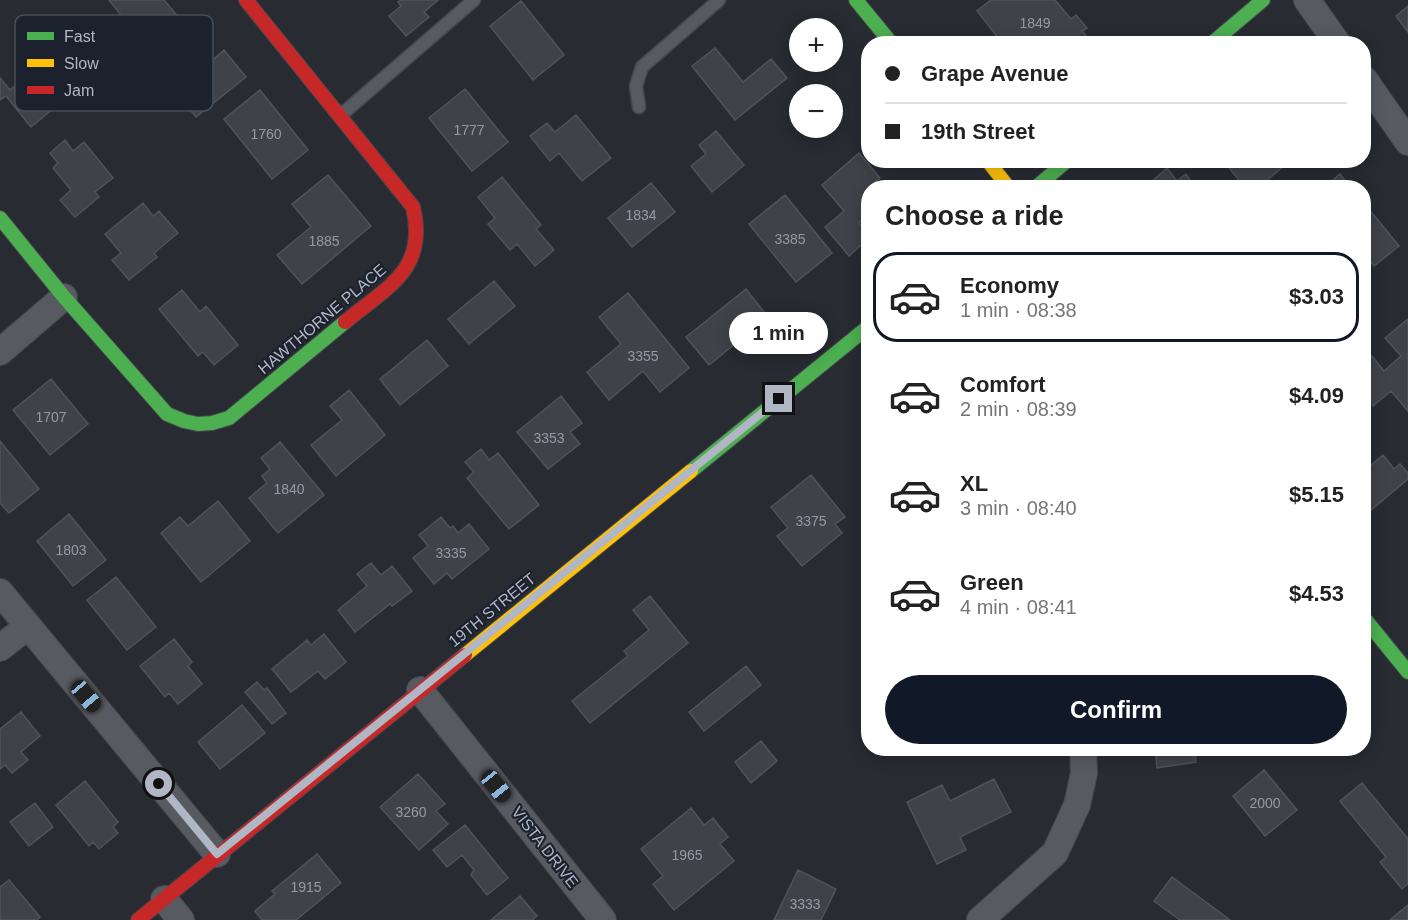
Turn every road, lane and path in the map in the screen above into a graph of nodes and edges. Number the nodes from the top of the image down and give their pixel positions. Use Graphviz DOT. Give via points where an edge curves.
graph roads {
  1 [pos="246,0"];
  2 [pos="474,0"];
  3 [pos="718,0"];
  4 [pos="856,0"];
  5 [pos="1263,0"];
  6 [pos="1307,0"];
  7 [pos="885,36"];
  8 [pos="1220,36"];
  9 [pos="1332,36"];
  10 [pos="1371,89"];
  11 [pos="639,107"];
  12 [pos="340,116"];
  13 [pos="1408,142"];
  14 [pos="993,168"];
  15 [pos="1059,168"];
  16 [pos="1003,180"];
  17 [pos="1044,180"];
  18 [pos="0,218"];
  19 [pos="64,297"];
  20 [pos="861,333"];
  21 [pos="0,352"];
  22 [pos="0,592"];
  23 [pos="27,626"];
  24 [pos="1371,627"];
  25 [pos="0,648"];
  26 [pos="1408,672"];
  27 [pos="420,690"];
  28 [pos="1083,756"];
  29 [pos="217,854"];
  30 [pos="164,899"];
  31 [pos="138,920"];
  32 [pos="181,920"];
  33 [pos="603,920"];
  34 [pos="980,920"];
  1 -- 12 [label="street, HAWTHORNE PLACE"];
  2 -- 12 [label="lane"];
  3 -- 11 [label="lane" via="642,67 636,86"];
  4 -- 7 [label="street"];
  5 -- 8 [label="street"];
  6 -- 9 [label="street"];
  10 -- 13 [label="street"];
  12 -- 19 [label="street, HAWTHORNE PLACE" via="413,207 417,248 404,273 229,418 209,425 187,423 167,414"];
  14 -- 16 [label="street"];
  15 -- 17 [label="street"];
  18 -- 19 [label="street, HAWTHORNE PLACE"];
  19 -- 21 [label="street"];
  20 -- 27 [label="street, 19TH STREET"];
  22 -- 23 [label="street"];
  23 -- 25 [label="street"];
  23 -- 29 [label="street"];
  24 -- 26 [label="street"];
  27 -- 29 [label="street, 19TH STREET"];
  27 -- 33 [label="street, VISTA DRIVE"];
  28 -- 34 [label="street" via="1077,806 1055,853"];
  29 -- 30 [label="street, 19TH STREET"];
  30 -- 31 [label="street, 19TH STREET"];
  30 -- 32 [label="street"];
}
